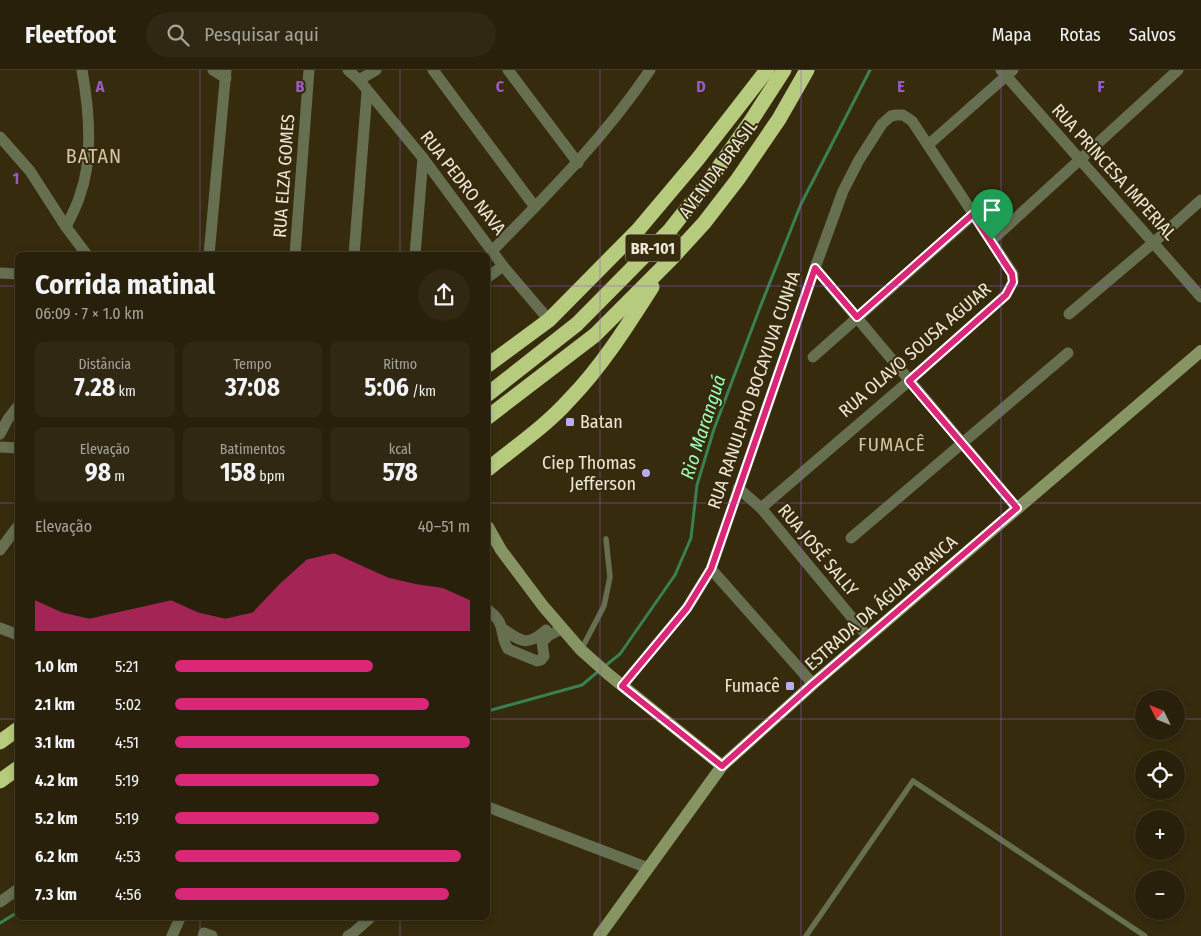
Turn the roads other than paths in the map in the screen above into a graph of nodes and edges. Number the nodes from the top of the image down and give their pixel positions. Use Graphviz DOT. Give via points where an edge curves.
graph roads {
  1 [pos="82,70"];
  2 [pos="213,70"];
  3 [pos="309,70"];
  4 [pos="348,70"];
  5 [pos="376,70"];
  6 [pos="433,70"];
  7 [pos="508,70"];
  8 [pos="650,70"];
  9 [pos="763,70"];
  10 [pos="767,70"];
  11 [pos="784,70"];
  12 [pos="807,70"];
  13 [pos="1178,70"];
  14 [pos="1007,72"];
  15 [pos="226,74"];
  16 [pos="359,80"];
  17 [pos="750,91"];
  18 [pos="367,92"];
  19 [pos="912,121"];
  20 [pos="0,137"];
  21 [pos="928,145"];
  22 [pos="423,158"];
  23 [pos="1079,160"];
  24 [pos="578,163"];
  25 [pos="1201,200"];
  26 [pos="535,207"];
  27 [pos="973,214"];
  28 [pos="66,227"];
  29 [pos="992,240"];
  30 [pos="1153,243"];
  31 [pos="493,250"];
  32 [pos="82,252"];
  33 [pos="209,252"];
  34 [pos="295,252"];
  35 [pos="354,252"];
  36 [pos="415,252"];
  37 [pos="671,259"];
  38 [pos="503,266"];
  39 [pos="815,268"];
  40 [pos="0,273"];
  41 [pos="15,274"];
  42 [pos="490,276"];
  43 [pos="1201,297"];
  44 [pos="1070,314"];
  45 [pos="857,317"];
  46 [pos="549,320"];
  47 [pos="1201,351"];
  48 [pos="1068,353"];
  49 [pos="813,357"];
  50 [pos="490,364"];
  51 [pos="909,381"];
  52 [pos="490,392"];
  53 [pos="15,410"];
  54 [pos="490,415"];
  55 [pos="0,434"];
  56 [pos="961,444"];
  57 [pos="0,446"];
  58 [pos="15,448"];
  59 [pos="490,467"];
  60 [pos="738,488"];
  61 [pos="760,508"];
  62 [pos="1017,508"];
  63 [pos="15,530"];
  64 [pos="490,531"];
  65 [pos="851,538"];
  66 [pos="606,539"];
  67 [pos="490,541"];
  68 [pos="0,550"];
  69 [pos="501,550"];
  70 [pos="711,569"];
  71 [pos="490,612"];
  72 [pos="558,625"];
  73 [pos="0,628"];
  74 [pos="503,629"];
  75 [pos="15,634"];
  76 [pos="868,636"];
  77 [pos="581,650"];
  78 [pos="813,684"];
  79 [pos="622,686"];
  80 [pos="15,731"];
  81 [pos="0,742"];
  82 [pos="722,766"];
  83 [pos="15,770"];
  84 [pos="0,781"];
  85 [pos="490,809"];
  86 [pos="648,868"];
  87 [pos="15,891"];
  88 [pos="0,902"];
  89 [pos="179,920"];
  90 [pos="368,920"];
  91 [pos="172,936"];
  92 [pos="348,936"];
  93 [pos="599,936"];
  94 [pos="806,936"];
  95 [pos="1145,936"];
  1 -- 28 [label="street" via="89,152 81,193"];
  2 -- 15 [label="street"];
  3 -- 34 [label="street, RUA ELZA GOMES"];
  4 -- 16 [label="street, RUA PEDRO NAVA"];
  5 -- 16 [label="street"];
  6 -- 26 [label="street"];
  7 -- 24 [label="street"];
  8 -- 24 [label="street"];
  9 -- 17 [label="highway"];
  10 -- 17 [label="highway"];
  11 -- 52 [label="highway, AVENIDA BRASIL / BR-101" via="709,180 670,230 578,324"];
  12 -- 37 [label="highway, AVENIDA BRASIL / BR-101" via="779,120 738,179"];
  13 -- 23 [label="street"];
  14 -- 21 [label="street"];
  14 -- 23 [label="street, RUA PRINCESA IMPERIAL"];
  15 -- 33 [label="street"];
  16 -- 18 [label="street, RUA PEDRO NAVA"];
  17 -- 46 [label="highway" via="638,230"];
  18 -- 22 [label="street, RUA PEDRO NAVA"];
  18 -- 35 [label="street"];
  19 -- 21 [label="street, RUA OLAVO SOUSA AGUIAR"];
  19 -- 39 [label="street, RUA RANULPHO BOCAYUVA CUNHA" via="903,115 891,116 878,130 843,192"];
  20 -- 28 [label="street" via="41,186"];
  21 -- 27 [label="street, RUA OLAVO SOUSA AGUIAR"];
  22 -- 31 [label="street, RUA PEDRO NAVA"];
  22 -- 36 [label="street"];
  23 -- 29 [label="street"];
  23 -- 30 [label="street, RUA PRINCESA IMPERIAL"];
  24 -- 26 [label="street"];
  25 -- 30 [label="street"];
  26 -- 31 [label="street"];
  27 -- 29 [label="street, RUA OLAVO SOUSA AGUIAR"];
  27 -- 45 [label="street"];
  28 -- 32 [label="street"];
  29 -- 51 [label="street, RUA OLAVO SOUSA AGUIAR" via="1012,274 1010,289"];
  30 -- 43 [label="street, RUA PRINCESA IMPERIAL"];
  30 -- 44 [label="street"];
  31 -- 38 [label="street, RUA PEDRO NAVA"];
  37 -- 54 [label="highway, AVENIDA BRASIL / BR-101" via="595,335"];
  37 -- 59 [label="highway" via="586,381 548,421"];
  38 -- 42 [label="street"];
  38 -- 46 [label="street, RUA PEDRO NAVA"];
  39 -- 45 [label="street"];
  39 -- 60 [label="street, RUA RANULPHO BOCAYUVA CUNHA"];
  40 -- 41 [label="street"];
  45 -- 49 [label="street"];
  45 -- 51 [label="street"];
  46 -- 50 [label="highway"];
  47 -- 62 [label="street, ESTRADA DA ÁGUA BRANCA"];
  48 -- 56 [label="street"];
  51 -- 56 [label="street"];
  51 -- 61 [label="street, RUA OLAVO SOUSA AGUIAR"];
  53 -- 55 [label="street"];
  56 -- 62 [label="street"];
  56 -- 65 [label="street"];
  57 -- 58 [label="street"];
  60 -- 61 [label="street, RUA JOSÉ SALLY"];
  60 -- 70 [label="street, RUA RANULPHO BOCAYUVA CUNHA"];
  61 -- 76 [label="street, RUA JOSÉ SALLY"];
  62 -- 76 [label="street, ESTRADA DA ÁGUA BRANCA"];
  63 -- 68 [label="street"];
  64 -- 69 [label="street"];
  66 -- 77 [label="lane" via="610,577 604,606"];
  67 -- 69 [label="street"];
  69 -- 72 [label="street"];
  70 -- 78 [label="street"];
  70 -- 79 [label="street, RUA RANULPHO BOCAYUVA CUNHA" via="687,608"];
  71 -- 74 [label="street"];
  72 -- 74 [label="street" via="530,642 515,638"];
  72 -- 74 [label="street" via="542,642 544,656 537,661 508,649"];
  72 -- 77 [label="street"];
  73 -- 75 [label="street"];
  76 -- 78 [label="street, ESTRADA DA ÁGUA BRANCA"];
  77 -- 79 [label="street"];
  78 -- 82 [label="street, ESTRADA DA ÁGUA BRANCA"];
  79 -- 82 [label="street"];
  80 -- 81 [label="highway"];
  82 -- 86 [label="street, ESTRADA DA ÁGUA BRANCA"];
  83 -- 84 [label="highway"];
  85 -- 86 [label="street"];
  86 -- 93 [label="street, ESTRADA DA ÁGUA BRANCA"];
  87 -- 88 [label="street"];
  89 -- 91 [label="street"];
  90 -- 92 [label="street"];
  94 -- 95 [label="lane" via="913,781"];
}
